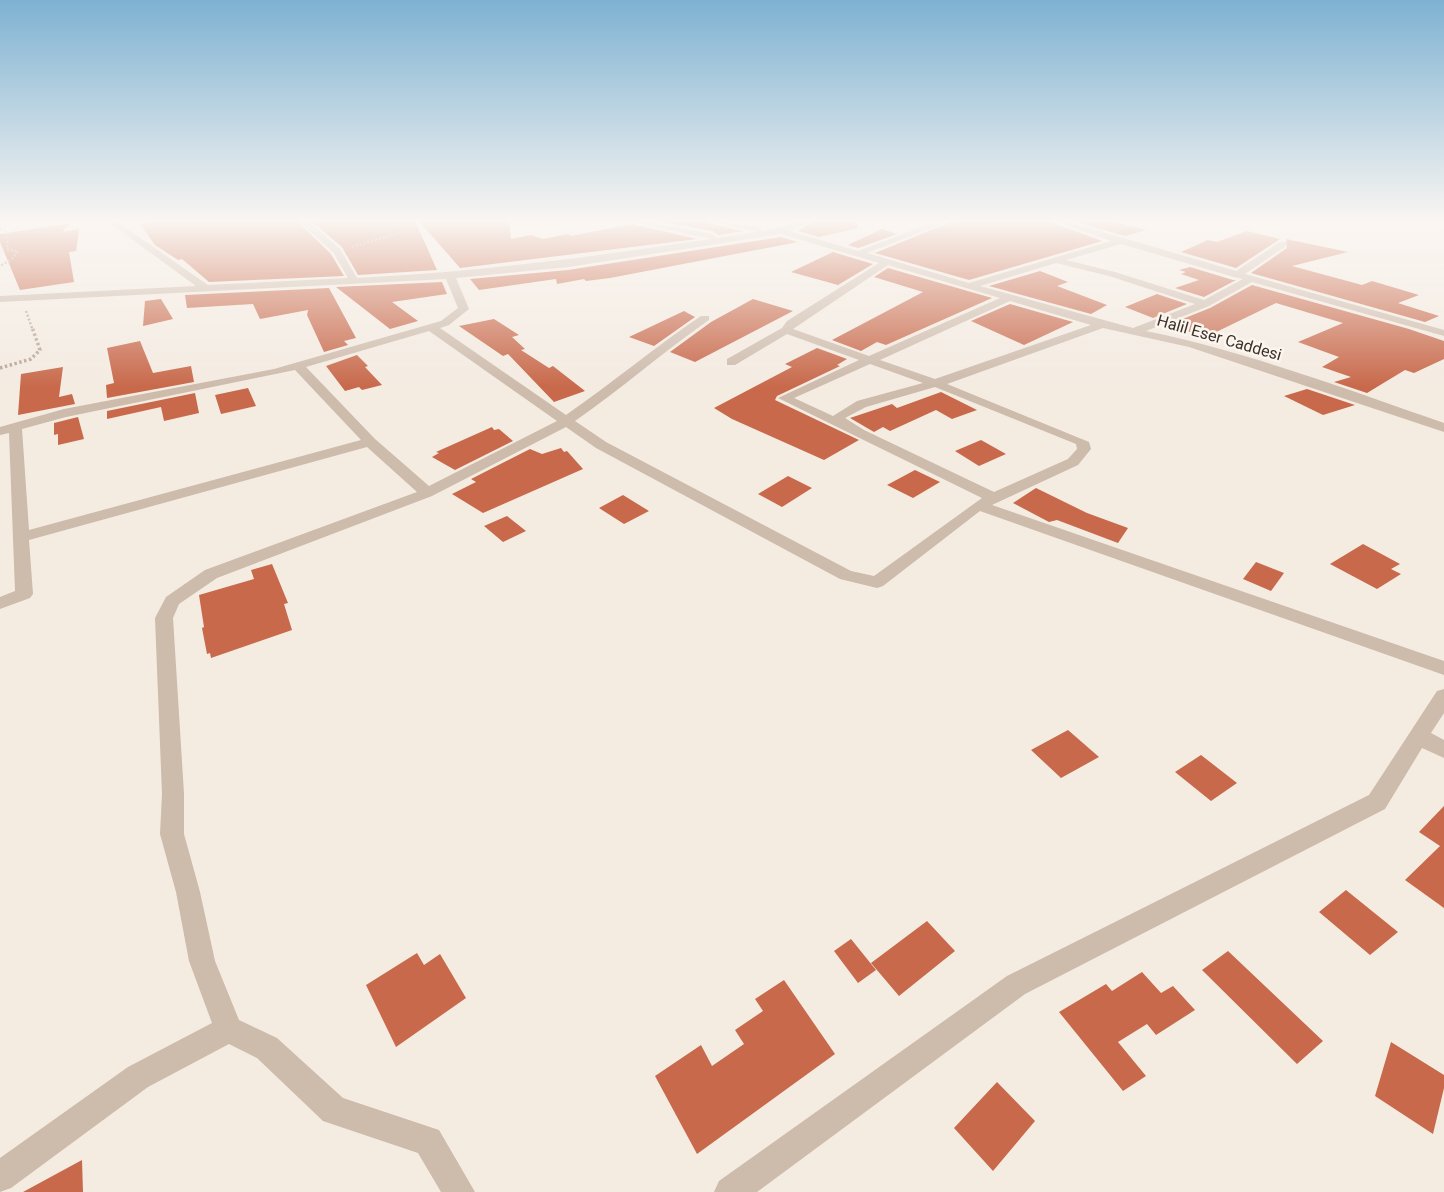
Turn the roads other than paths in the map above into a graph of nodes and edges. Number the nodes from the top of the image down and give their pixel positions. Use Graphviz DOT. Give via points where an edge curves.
graph roads {
  1 [pos="450,276"];
  2 [pos="189,277"];
  3 [pos="352,277"];
  4 [pos="438,277"];
  5 [pos="864,277"];
  6 [pos="935,277"];
  7 [pos="1000,277"];
  8 [pos="1120,277"];
  9 [pos="1242,277"];
  10 [pos="1250,279"];
  11 [pos="354,281"];
  12 [pos="970,286"];
  13 [pos="205,288"];
  14 [pos="1009,298"];
  15 [pos="0,299"];
  16 [pos="1205,304"];
  17 [pos="705,318"];
  18 [pos="1102,325"];
  19 [pos="431,327"];
  20 [pos="786,330"];
  21 [pos="1133,332"];
  22 [pos="1444,333"];
  23 [pos="873,359"];
  24 [pos="731,362"];
  25 [pos="298,365"];
  26 [pos="937,384"];
  27 [pos="566,421"];
  28 [pos="840,424"];
  29 [pos="1444,428"];
  30 [pos="7,429"];
  31 [pos="370,442"];
  32 [pos="427,493"];
  33 [pos="994,498"];
  34 [pos="978,505"];
  35 [pos="22,537"];
  36 [pos="0,603"];
  37 [pos="1444,668"];
  38 [pos="1444,696"];
  39 [pos="1419,736"];
  40 [pos="1444,750"];
  41 [pos="229,1030"];
  42 [pos="0,1177"];
  43 [pos="459,1192"];
  44 [pos="730,1192"];
  1 -- 19 [label="street" via="464,309"];
  2 -- 13 [label="street"];
  3 -- 11 [label="street"];
  4 -- 11 [label="street"];
  5 -- 20 [label="street"];
  6 -- 12 [label="street, Halil Eser Caddesi"];
  7 -- 12 [label="street"];
  8 -- 16 [label="street"];
  9 -- 10 [label="street"];
  10 -- 16 [label="street"];
  10 -- 22 [label="street"];
  11 -- 13 [label="street"];
  12 -- 14 [label="street, Halil Eser Caddesi"];
  13 -- 15 [label="street"];
  14 -- 18 [label="street, Halil Eser Caddesi"];
  14 -- 23 [label="street"];
  16 -- 21 [label="street"];
  17 -- 27 [label="street"];
  18 -- 21 [label="street, Halil Eser Caddesi"];
  18 -- 26 [label="street"];
  19 -- 25 [label="street"];
  19 -- 27 [label="street"];
  20 -- 23 [label="street"];
  20 -- 24 [label="street"];
  21 -- 29 [label="street, Halil Eser Caddesi" via="1192,344"];
  23 -- 26 [label="street"];
  23 -- 28 [label="street" via="784,398"];
  25 -- 30 [label="street"];
  25 -- 31 [label="street"];
  26 -- 28 [label="street" via="862,404 839,415"];
  26 -- 33 [label="street" via="1082,443 1084,449 1073,462"];
  27 -- 32 [label="street"];
  27 -- 34 [label="street" via="601,445 846,575 877,582"];
  28 -- 33 [label="street"];
  30 -- 35 [label="street"];
  31 -- 32 [label="street"];
  31 -- 35 [label="street"];
  32 -- 41 [label="street" via="211,574 172,601 164,618 172,834 202,961"];
  33 -- 34 [label="street"];
  34 -- 37 [label="street"];
  35 -- 36 [label="street" via="24,594"];
  38 -- 39 [label="street"];
  39 -- 40 [label="street"];
  39 -- 44 [label="street" via="1377,802 1016,985"];
  41 -- 42 [label="street" via="191,1044 116,1092"];
  41 -- 43 [label="street" via="267,1048 334,1110 428,1141"];
}
